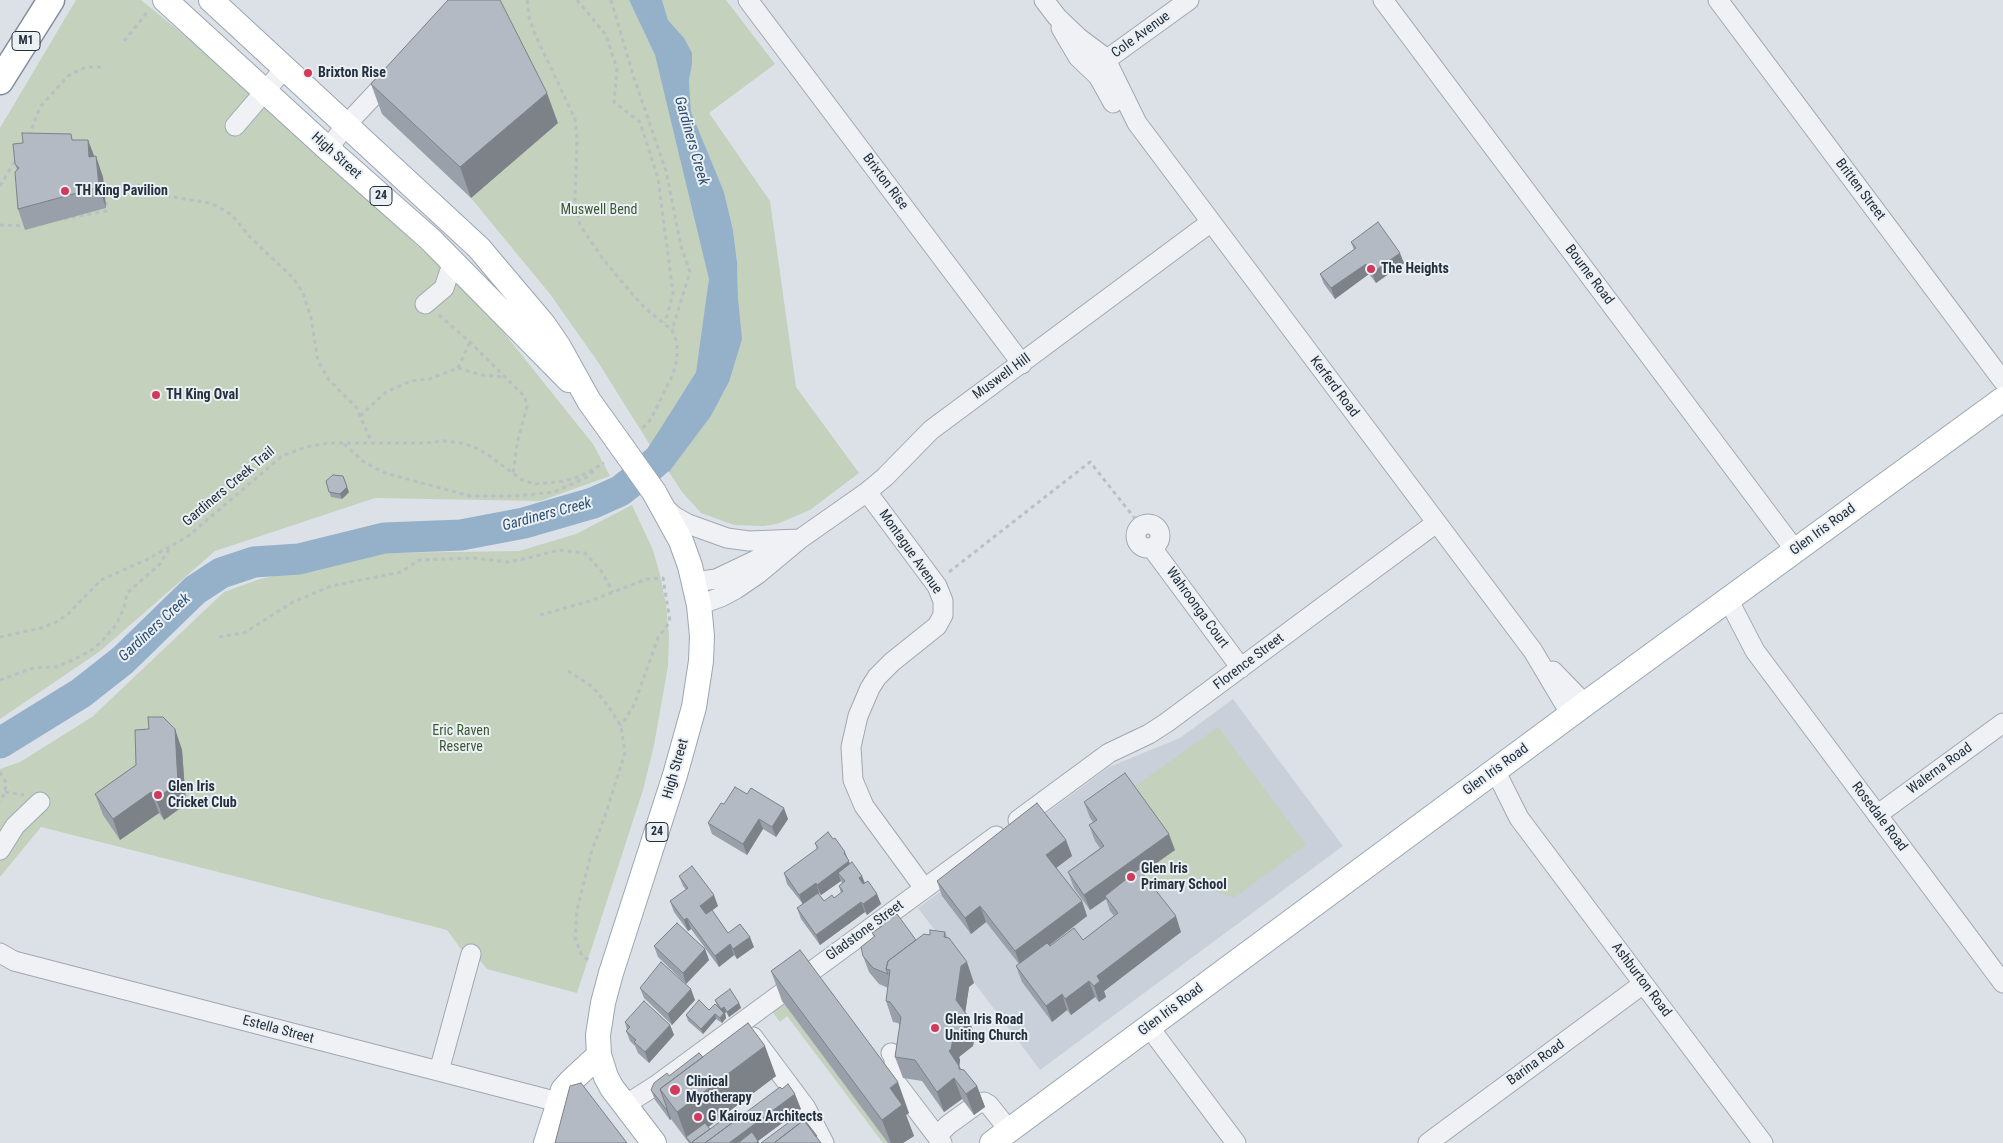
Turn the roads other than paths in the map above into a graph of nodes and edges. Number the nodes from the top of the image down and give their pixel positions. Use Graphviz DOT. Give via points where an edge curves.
graph roads {
  1 [pos="51,0"];
  2 [pos="211,0"];
  3 [pos="748,0"];
  4 [pos="1044,0"];
  5 [pos="1189,0"];
  6 [pos="1383,0"];
  7 [pos="1718,0"];
  8 [pos="158,3"];
  9 [pos="405,62"];
  10 [pos="1099,65"];
  11 [pos="284,69"];
  12 [pos="0,82"];
  13 [pos="265,92"];
  14 [pos="346,125"];
  15 [pos="235,126"];
  16 [pos="328,149"];
  17 [pos="1211,222"];
  18 [pos="453,261"];
  19 [pos="444,288"];
  20 [pos="488,297"];
  21 [pos="429,307"];
  22 [pos="1022,364"];
  23 [pos="2003,381"];
  24 [pos="2003,399"];
  25 [pos="589,401"];
  26 [pos="867,492"];
  27 [pos="657,498"];
  28 [pos="1436,523"];
  29 [pos="1141,526"];
  30 [pos="800,540"];
  31 [pos="1796,550"];
  32 [pos="694,582"];
  33 [pos="699,605"];
  34 [pos="1721,605"];
  35 [pos="1241,668"];
  36 [pos="1578,709"];
  37 [pos="2003,723"];
  38 [pos="1488,776"];
  39 [pos="1056,792"];
  40 [pos="40,802"];
  41 [pos="1877,815"];
  42 [pos="0,850"];
  43 [pos="924,888"];
  44 [pos="0,953"];
  45 [pos="471,954"];
  46 [pos="2003,983"];
  47 [pos="1644,984"];
  48 [pos="742,1022"];
  49 [pos="1149,1027"];
  50 [pos="891,1052"];
  51 [pos="599,1055"];
  52 [pos="439,1071"];
  53 [pos="558,1102"];
  54 [pos="625,1106"];
  55 [pos="1000,1137"];
  56 [pos="940,1140"];
  57 [pos="546,1143"];
  58 [pos="654,1143"];
  59 [pos="824,1143"];
  60 [pos="1236,1143"];
  61 [pos="1428,1143"];
  62 [pos="1763,1143"];
  1 -- 12 [label="highway, M1"];
  2 -- 11 [label="main road, High Street / 24"];
  3 -- 22 [label="street, Brixton Rise"];
  4 -- 10 [label="street, Kerferd Road" via="1078,57"];
  5 -- 10 [label="street, Cole Avenue"];
  6 -- 31 [label="street, Bourne Road"];
  7 -- 23 [label="street, Britten Street"];
  8 -- 13 [label="main road, High Street / 24"];
  9 -- 14 [label="street"];
  10 -- 17 [label="street, Kerferd Road" via="1136,123"];
  11 -- 13 [label="street"];
  11 -- 14 [label="main road, High Street / 24"];
  13 -- 15 [label="street"];
  13 -- 16 [label="main road, High Street / 24"];
  14 -- 16 [label="street"];
  14 -- 25 [label="main road, High Street / 24" via="454,224 506,278 559,347"];
  16 -- 18 [label="main road, High Street / 24"];
  17 -- 22 [label="street, Muswell Hill"];
  17 -- 28 [label="street, Kerferd Road"];
  18 -- 19 [label="street"];
  18 -- 20 [label="main road, High Street / 24"];
  19 -- 20 [label="street" via="457,288"];
  19 -- 21 [label="street"];
  20 -- 25 [label="main road, High Street / 24"];
  22 -- 26 [label="street, Muswell Hill" via="931,430"];
  24 -- 31 [label="main road, Glen Iris Road"];
  25 -- 27 [label="main road, High Street / 24, bridge"];
  26 -- 30 [label="street, Muswell Hill"];
  26 -- 43 [label="street, Montague Avenue" via="937,586 943,601 943,615 937,626 892,662 870,688 858,716 851,747 853,780 864,806"];
  27 -- 30 [label="street" via="674,516 727,538 749,542"];
  27 -- 32 [label="main road, High Street / 24" via="681,541"];
  28 -- 35 [label="street, Florence Street"];
  28 -- 36 [label="street, Kerferd Road"];
  29 -- 35 [label="street, Wahroonga Court" via="1150,523 1160,530 1161,538 1152,548"];
  30 -- 32 [label="street, Muswell Hill" via="716,579"];
  30 -- 33 [label="street, Muswell Hill" via="736,589"];
  31 -- 34 [label="main road, Glen Iris Road"];
  32 -- 33 [label="main road, High Street / 24"];
  33 -- 51 [label="main road, High Street / 24" via="701,661 694,707 603,1003 598,1035"];
  34 -- 36 [label="main road, Glen Iris Road"];
  34 -- 41 [label="street, Rosedale Road"];
  35 -- 39 [label="street, Florence Street" via="1150,734 1109,753"];
  36 -- 38 [label="main road, Glen Iris Road"];
  37 -- 41 [label="street, Walerna Road"];
  38 -- 47 [label="street, Ashburton Road"];
  38 -- 49 [label="main road, Glen Iris Road"];
  39 -- 43 [label="street, Gladstone Street"];
  40 -- 42 [label="street" via="16,826"];
  41 -- 46 [label="street, Rosedale Road"];
  43 -- 48 [label="street, Gladstone Street"];
  44 -- 52 [label="street, Estella Street" via="14,961"];
  45 -- 52 [label="street"];
  47 -- 61 [label="street, Barina Road"];
  47 -- 62 [label="street, Ashburton Road"];
  48 -- 54 [label="street, Gladstone Street"];
  48 -- 59 [label="street" via="806,1108"];
  49 -- 55 [label="main road, Glen Iris Road"];
  49 -- 60 [label="street"];
  50 -- 56 [label="street" via="894,1080"];
  51 -- 53 [label="main road" via="563,1090"];
  51 -- 54 [label="main road, High Street / 24" via="606,1077"];
  52 -- 53 [label="street, Estella Street"];
  53 -- 57 [label="main road"];
  54 -- 58 [label="main road, High Street / 24"];
  55 -- 56 [label="street" via="989,1104 984,1102 948,1125"];
}
